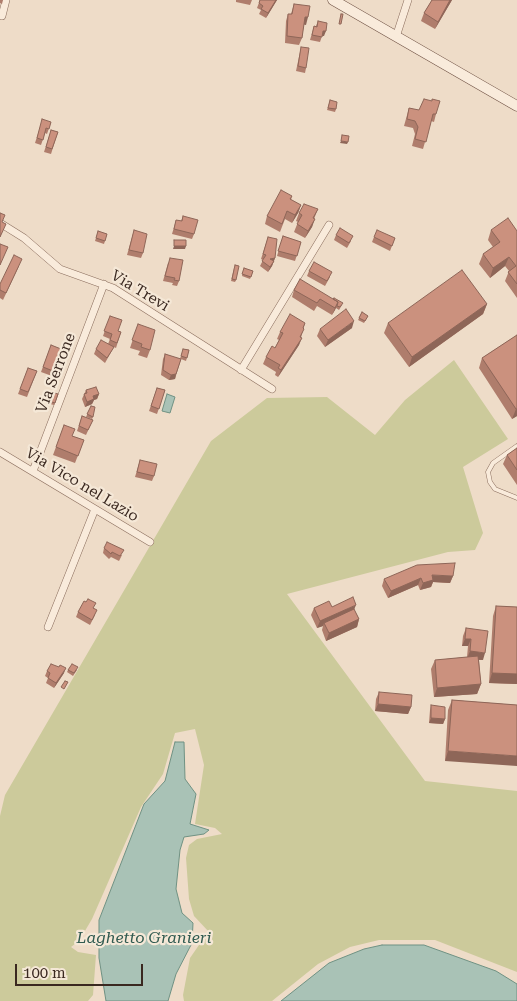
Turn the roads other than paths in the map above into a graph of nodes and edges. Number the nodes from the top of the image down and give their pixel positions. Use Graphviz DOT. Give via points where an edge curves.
graph roads {
  1 [pos="6,0"];
  2 [pos="333,0"];
  3 [pos="408,0"];
  4 [pos="2,16"];
  5 [pos="396,37"];
  6 [pos="517,106"];
  7 [pos="0,223"];
  8 [pos="328,225"];
  9 [pos="104,284"];
  10 [pos="241,370"];
  11 [pos="272,389"];
  12 [pos="517,446"];
  13 [pos="0,452"];
  14 [pos="32,471"];
  15 [pos="517,498"];
  16 [pos="96,509"];
  17 [pos="150,542"];
  18 [pos="48,627"];
  1 -- 4 [label="street"];
  2 -- 5 [label="main road"];
  3 -- 5 [label="street"];
  5 -- 6 [label="main road"];
  7 -- 9 [label="street, Via Trevi" via="64,271"];
  8 -- 10 [label="street"];
  9 -- 10 [label="street, Via Trevi"];
  9 -- 14 [label="street, Via Serrone"];
  10 -- 11 [label="street, Via Trevi"];
  12 -- 15 [label="lane" via="493,463 488,472 495,489"];
  13 -- 14 [label="street, Via Vico nel Lazio"];
  14 -- 16 [label="street, Via Vico nel Lazio"];
  16 -- 17 [label="street, Via Vico nel Lazio"];
  16 -- 18 [label="street"];
}
